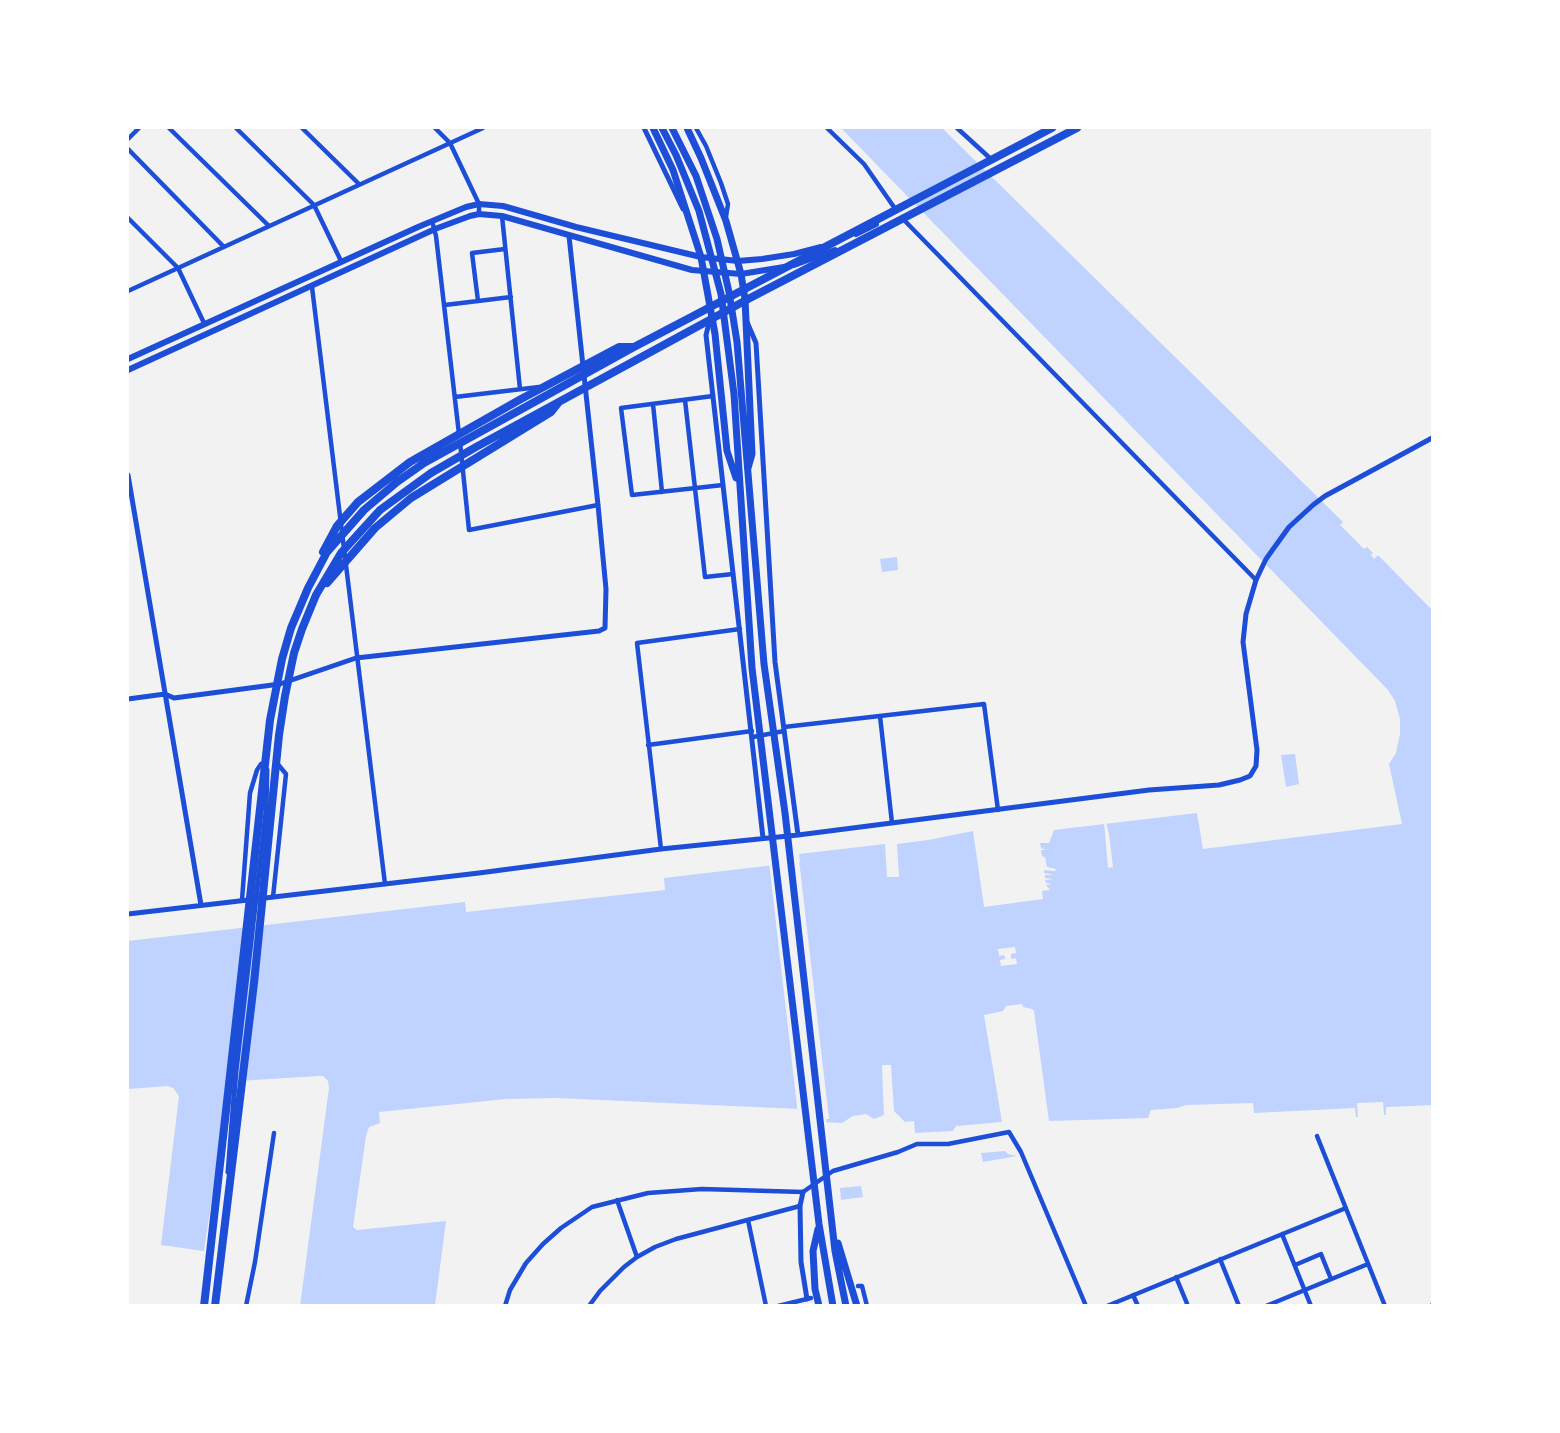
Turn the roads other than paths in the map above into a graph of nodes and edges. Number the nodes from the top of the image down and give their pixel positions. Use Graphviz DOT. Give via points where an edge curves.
graph roads {
  1 [pos="139,128"];
  2 [pos="169,128"];
  3 [pos="236,128"];
  4 [pos="302,128"];
  5 [pos="435,128"];
  6 [pos="483,128"];
  7 [pos="644,128"];
  8 [pos="652,128"];
  9 [pos="662,128"];
  10 [pos="672,128"];
  11 [pos="687,128"];
  12 [pos="696,128"];
  13 [pos="827,128"];
  14 [pos="957,128"];
  15 [pos="1052,128"];
  16 [pos="1060,128"];
  17 [pos="1074,128"];
  18 [pos="128,139"];
  19 [pos="450,143"];
  20 [pos="128,149"];
  21 [pos="991,165"];
  22 [pos="359,184"];
  23 [pos="479,204"];
  24 [pos="314,205"];
  25 [pos="902,213"];
  26 [pos="479,214"];
  27 [pos="502,216"];
  28 [pos="128,218"];
  29 [pos="432,221"];
  30 [pos="690,221"];
  31 [pos="726,221"];
  32 [pos="269,226"];
  33 [pos="435,229"];
  34 [pos="569,236"];
  35 [pos="224,247"];
  36 [pos="505,249"];
  37 [pos="701,257"];
  38 [pos="341,261"];
  39 [pos="738,261"];
  40 [pos="178,268"];
  41 [pos="704,271"];
  42 [pos="741,274"];
  43 [pos="312,287"];
  44 [pos="129,288"];
  45 [pos="510,297"];
  46 [pos="478,301"];
  47 [pos="445,305"];
  48 [pos="711,315"];
  49 [pos="746,321"];
  50 [pos="204,323"];
  51 [pos="634,347"];
  52 [pos="128,359"];
  53 [pos="128,370"];
  54 [pos="584,383"];
  55 [pos="520,389"];
  56 [pos="713,396"];
  57 [pos="455,397"];
  58 [pos="560,400"];
  59 [pos="685,400"];
  60 [pos="653,404"];
  61 [pos="1432,438"];
  62 [pos="747,474"];
  63 [pos="128,475"];
  64 [pos="723,485"];
  65 [pos="739,486"];
  66 [pos="695,488"];
  67 [pos="662,492"];
  68 [pos="598,505"];
  69 [pos="733,574"];
  70 [pos="1256,580"];
  71 [pos="298,626"];
  72 [pos="740,629"];
  73 [pos="356,658"];
  74 [pos="283,683"];
  75 [pos="165,694"];
  76 [pos="128,699"];
  77 [pos="880,716"];
  78 [pos="784,729"];
  79 [pos="753,734"];
  80 [pos="648,745"];
  81 [pos="274,760"];
  82 [pos="267,763"];
  83 [pos="268,777"];
  84 [pos="998,810"];
  85 [pos="892,823"];
  86 [pos="798,835"];
  87 [pos="763,838"];
  88 [pos="661,849"];
  89 [pos="385,884"];
  90 [pos="273,897"];
  91 [pos="242,900"];
  92 [pos="201,904"];
  93 [pos="128,914"];
  94 [pos="274,1133"];
  95 [pos="1317,1136"];
  96 [pos="803,1192"];
  97 [pos="617,1200"];
  98 [pos="800,1206"];
  99 [pos="1346,1208"];
  100 [pos="748,1220"];
  101 [pos="819,1224"];
  102 [pos="833,1227"];
  103 [pos="1282,1234"];
  104 [pos="637,1257"];
  105 [pos="1220,1259"];
  106 [pos="1368,1264"];
  107 [pos="1295,1265"];
  108 [pos="1176,1277"];
  109 [pos="1331,1279"];
  110 [pos="858,1287"];
  111 [pos="1305,1290"];
  112 [pos="1133,1295"];
  113 [pos="809,1298"];
  114 [pos="204,1305"];
  115 [pos="216,1305"];
  116 [pos="246,1305"];
  117 [pos="505,1305"];
  118 [pos="589,1305"];
  119 [pos="766,1305"];
  120 [pos="778,1305"];
  121 [pos="819,1305"];
  122 [pos="833,1305"];
  123 [pos="846,1305"];
  124 [pos="857,1305"];
  125 [pos="867,1305"];
  126 [pos="1086,1305"];
  127 [pos="1107,1305"];
  128 [pos="1138,1305"];
  129 [pos="1188,1305"];
  130 [pos="1239,1305"];
  131 [pos="1266,1305"];
  132 [pos="1311,1305"];
  133 [pos="1385,1305"];
  1 -- 18 [label="street"];
  2 -- 32 [label="street"];
  3 -- 24 [label="street"];
  4 -- 22 [label="street"];
  5 -- 19 [label="street"];
  6 -- 19 [label="street"];
  7 -- 30 [label="street"];
  8 -- 30 [label="highway" via="673,170"];
  9 -- 65 [label="highway" via="699,211 721,294 734,394"];
  10 -- 62 [label="highway" via="696,176 729,292 737,342"];
  11 -- 31 [label="highway"];
  12 -- 31 [label="street" via="728,204"];
  13 -- 25 [label="street" via="864,164"];
  14 -- 21 [label="street"];
  15 -- 51 [label="highway"];
  16 -- 21 [label="main road"];
  17 -- 21 [label="main road"];
  17 -- 58 [label="highway"];
  19 -- 22 [label="street"];
  19 -- 23 [label="street"];
  20 -- 35 [label="street"];
  21 -- 25 [label="main road"];
  22 -- 24 [label="street"];
  23 -- 26 [label="street"];
  23 -- 29 [label="main road"];
  23 -- 37 [label="main road" via="503,206"];
  24 -- 32 [label="street"];
  24 -- 38 [label="street"];
  25 -- 39 [label="main road" via="841,241 794,254"];
  25 -- 42 [label="main road" via="846,245 801,264"];
  25 -- 70 [label="street"];
  26 -- 27 [label="main road"];
  26 -- 33 [label="main road"];
  27 -- 34 [label="main road"];
  27 -- 36 [label="street"];
  28 -- 40 [label="street"];
  29 -- 33 [label="street"];
  29 -- 38 [label="main road"];
  30 -- 37 [label="highway"];
  31 -- 39 [label="highway"];
  32 -- 35 [label="street"];
  33 -- 43 [label="main road"];
  33 -- 47 [label="street"];
  34 -- 41 [label="main road"];
  34 -- 54 [label="street"];
  35 -- 40 [label="street"];
  36 -- 45 [label="street"];
  36 -- 46 [label="street" via="472,254"];
  37 -- 39 [label="main road"];
  37 -- 41 [label="highway"];
  38 -- 50 [label="main road"];
  39 -- 42 [label="highway"];
  40 -- 44 [label="street"];
  40 -- 50 [label="street"];
  41 -- 42 [label="main road"];
  41 -- 48 [label="highway"];
  42 -- 49 [label="highway"];
  43 -- 53 [label="main road"];
  43 -- 73 [label="street"];
  45 -- 46 [label="street"];
  45 -- 55 [label="street"];
  46 -- 47 [label="street"];
  47 -- 57 [label="street"];
  48 -- 56 [label="street" via="706,335"];
  48 -- 65 [label="highway" via="727,451"];
  49 -- 62 [label="highway" via="752,454"];
  49 -- 78 [label="street" via="756,343 775,662"];
  50 -- 52 [label="main road"];
  51 -- 71 [label="highway" via="619,347 520,399 383,481 337,526 323,551"];
  51 -- 114 [label="highway" via="397,482 337,539 299,608 282,659 270,720"];
  54 -- 55 [label="street"];
  54 -- 68 [label="street"];
  55 -- 57 [label="street"];
  56 -- 59 [label="street"];
  56 -- 64 [label="street"];
  57 -- 68 [label="street" via="469,530"];
  58 -- 71 [label="highway" via="552,412 446,475 393,513 324,586"];
  58 -- 115 [label="highway" via="431,473 380,510 332,566 302,629 279,735"];
  59 -- 60 [label="street"];
  59 -- 66 [label="street"];
  60 -- 67 [label="street"];
  60 -- 67 [label="street" via="621,408 632,495"];
  61 -- 70 [label="street" via="1325,496 1288,526"];
  62 -- 102 [label="highway" via="764,664"];
  63 -- 75 [label="street"];
  64 -- 66 [label="street"];
  64 -- 69 [label="street"];
  65 -- 101 [label="highway" via="752,668"];
  66 -- 67 [label="street"];
  66 -- 69 [label="street" via="705,577"];
  68 -- 73 [label="street" via="606,590 605,628"];
  69 -- 72 [label="street"];
  70 -- 84 [label="street" via="1243,642 1257,750 1256,766 1250,776 1219,785"];
  71 -- 74 [label="highway"];
  72 -- 79 [label="street"];
  72 -- 80 [label="street" via="636,643"];
  73 -- 74 [label="street"];
  73 -- 89 [label="street"];
  74 -- 75 [label="street" via="174,698"];
  74 -- 81 [label="street"];
  74 -- 82 [label="street"];
  75 -- 76 [label="street"];
  75 -- 92 [label="street"];
  77 -- 78 [label="street"];
  77 -- 84 [label="street" via="984,704"];
  77 -- 85 [label="street"];
  78 -- 79 [label="street"];
  78 -- 86 [label="street"];
  79 -- 80 [label="street"];
  79 -- 87 [label="street"];
  80 -- 88 [label="street"];
  81 -- 83 [label="street"];
  81 -- 90 [label="street" via="286,774"];
  82 -- 83 [label="street"];
  82 -- 91 [label="street" via="257,770 250,793"];
  83 -- 115 [label="street" via="236,1071"];
  84 -- 85 [label="street"];
  85 -- 86 [label="street"];
  86 -- 87 [label="street"];
  87 -- 88 [label="street"];
  88 -- 89 [label="street"];
  89 -- 90 [label="street"];
  90 -- 91 [label="street"];
  91 -- 92 [label="street"];
  92 -- 93 [label="street"];
  94 -- 116 [label="street"];
  95 -- 99 [label="street"];
  96 -- 97 [label="street" via="702,1188"];
  96 -- 98 [label="street"];
  96 -- 126 [label="street" via="833,1171 917,1144 948,1144 1009,1132"];
  97 -- 104 [label="street"];
  97 -- 117 [label="street" via="592,1207 543,1244 526,1263"];
  98 -- 100 [label="street"];
  98 -- 113 [label="street" via="801,1262"];
  99 -- 103 [label="street"];
  99 -- 106 [label="street"];
  100 -- 104 [label="street" via="676,1239"];
  100 -- 119 [label="street"];
  101 -- 121 [label="highway" via="813,1251"];
  101 -- 122 [label="highway"];
  102 -- 123 [label="highway"];
  102 -- 124 [label="highway"];
  103 -- 105 [label="street"];
  103 -- 107 [label="street"];
  104 -- 118 [label="street"];
  105 -- 108 [label="street"];
  105 -- 130 [label="street"];
  106 -- 109 [label="street"];
  106 -- 133 [label="street"];
  107 -- 109 [label="street" via="1321,1254"];
  107 -- 111 [label="street"];
  108 -- 112 [label="street"];
  108 -- 129 [label="street"];
  109 -- 111 [label="street"];
  110 -- 125 [label="street" via="862,1286"];
  111 -- 131 [label="street"];
  111 -- 132 [label="street"];
  112 -- 127 [label="street"];
  112 -- 128 [label="street"];
  113 -- 120 [label="street"];
}
